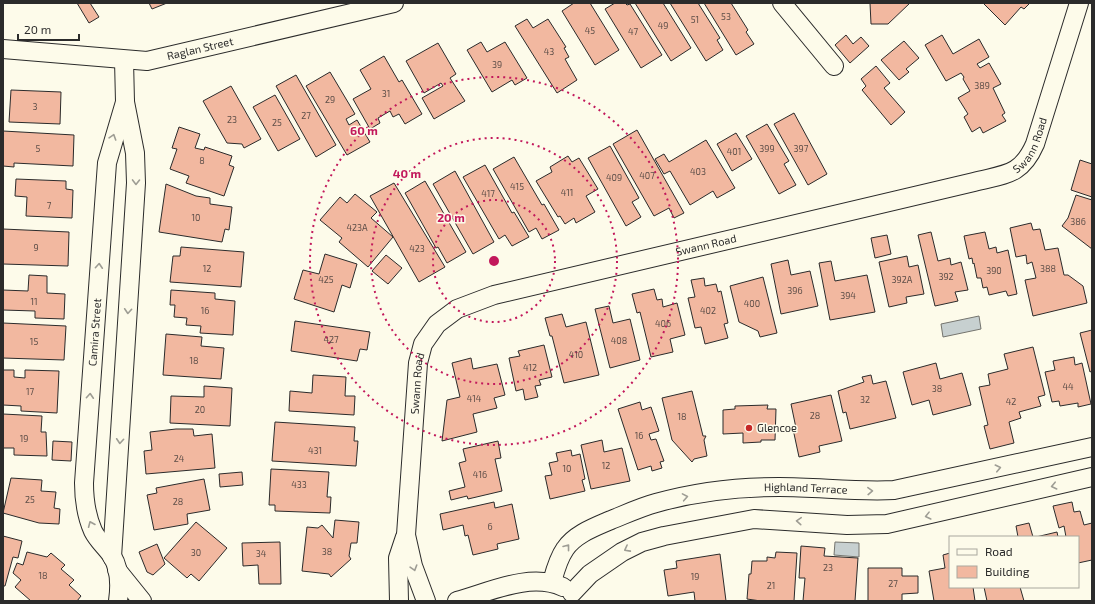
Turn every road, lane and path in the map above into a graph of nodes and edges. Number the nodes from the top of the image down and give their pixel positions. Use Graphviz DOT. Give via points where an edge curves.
graph roads {
  1 [pos="394,3"];
  2 [pos="782,3"];
  3 [pos="1079,3"];
  4 [pos="339,9"];
  5 [pos="3,49"];
  6 [pos="124,60"];
  7 [pos="834,66"];
  8 [pos="125,102"];
  9 [pos="1092,447"];
  10 [pos="1092,477"];
  11 [pos="406,535"];
  12 [pos="114,563"];
  13 [pos="552,582"];
  14 [pos="576,597"];
  15 [pos="118,601"];
  16 [pos="142,601"];
  17 [pos="399,601"];
  18 [pos="426,601"];
  19 [pos="457,601"];
  1 -- 4 [label="street, Raglan Street"];
  2 -- 7 [label="street"];
  3 -- 11 [label="street, Swann Road" via="1035,144 1025,163 1016,170 494,295 462,307 443,319 428,334 418,363"];
  4 -- 6 [label="street, Raglan Street" via="154,60"];
  5 -- 6 [label="street, Raglan Street"];
  6 -- 8 [label="street, Camira Street"];
  8 -- 12 [label="street, Camira Street, one-way" via="135,153 136,183"];
  12 -- 8 [label="street, Camira Street, one-way" via="90,523 85,508 84,483 107,163"];
  13 -- 9 [label="street, Highland Terrace, one-way" via="560,557 576,538 610,521 660,502 748,488 894,490"];
  10 -- 14 [label="street, one-way" via="887,524 847,525 754,519 664,536 642,542 622,552 590,574"];
  11 -- 17 [label="street, Swann Road" via="398,554"];
  11 -- 18 [label="street, Swann Road, one-way" via="413,566"];
  12 -- 15 [label="street, Camira Street" via="119,584"];
  12 -- 16 [label="street, Camira Street"];
  13 -- 14 [label="street"];
  13 -- 19 [label="street" via="526,581"];
}
